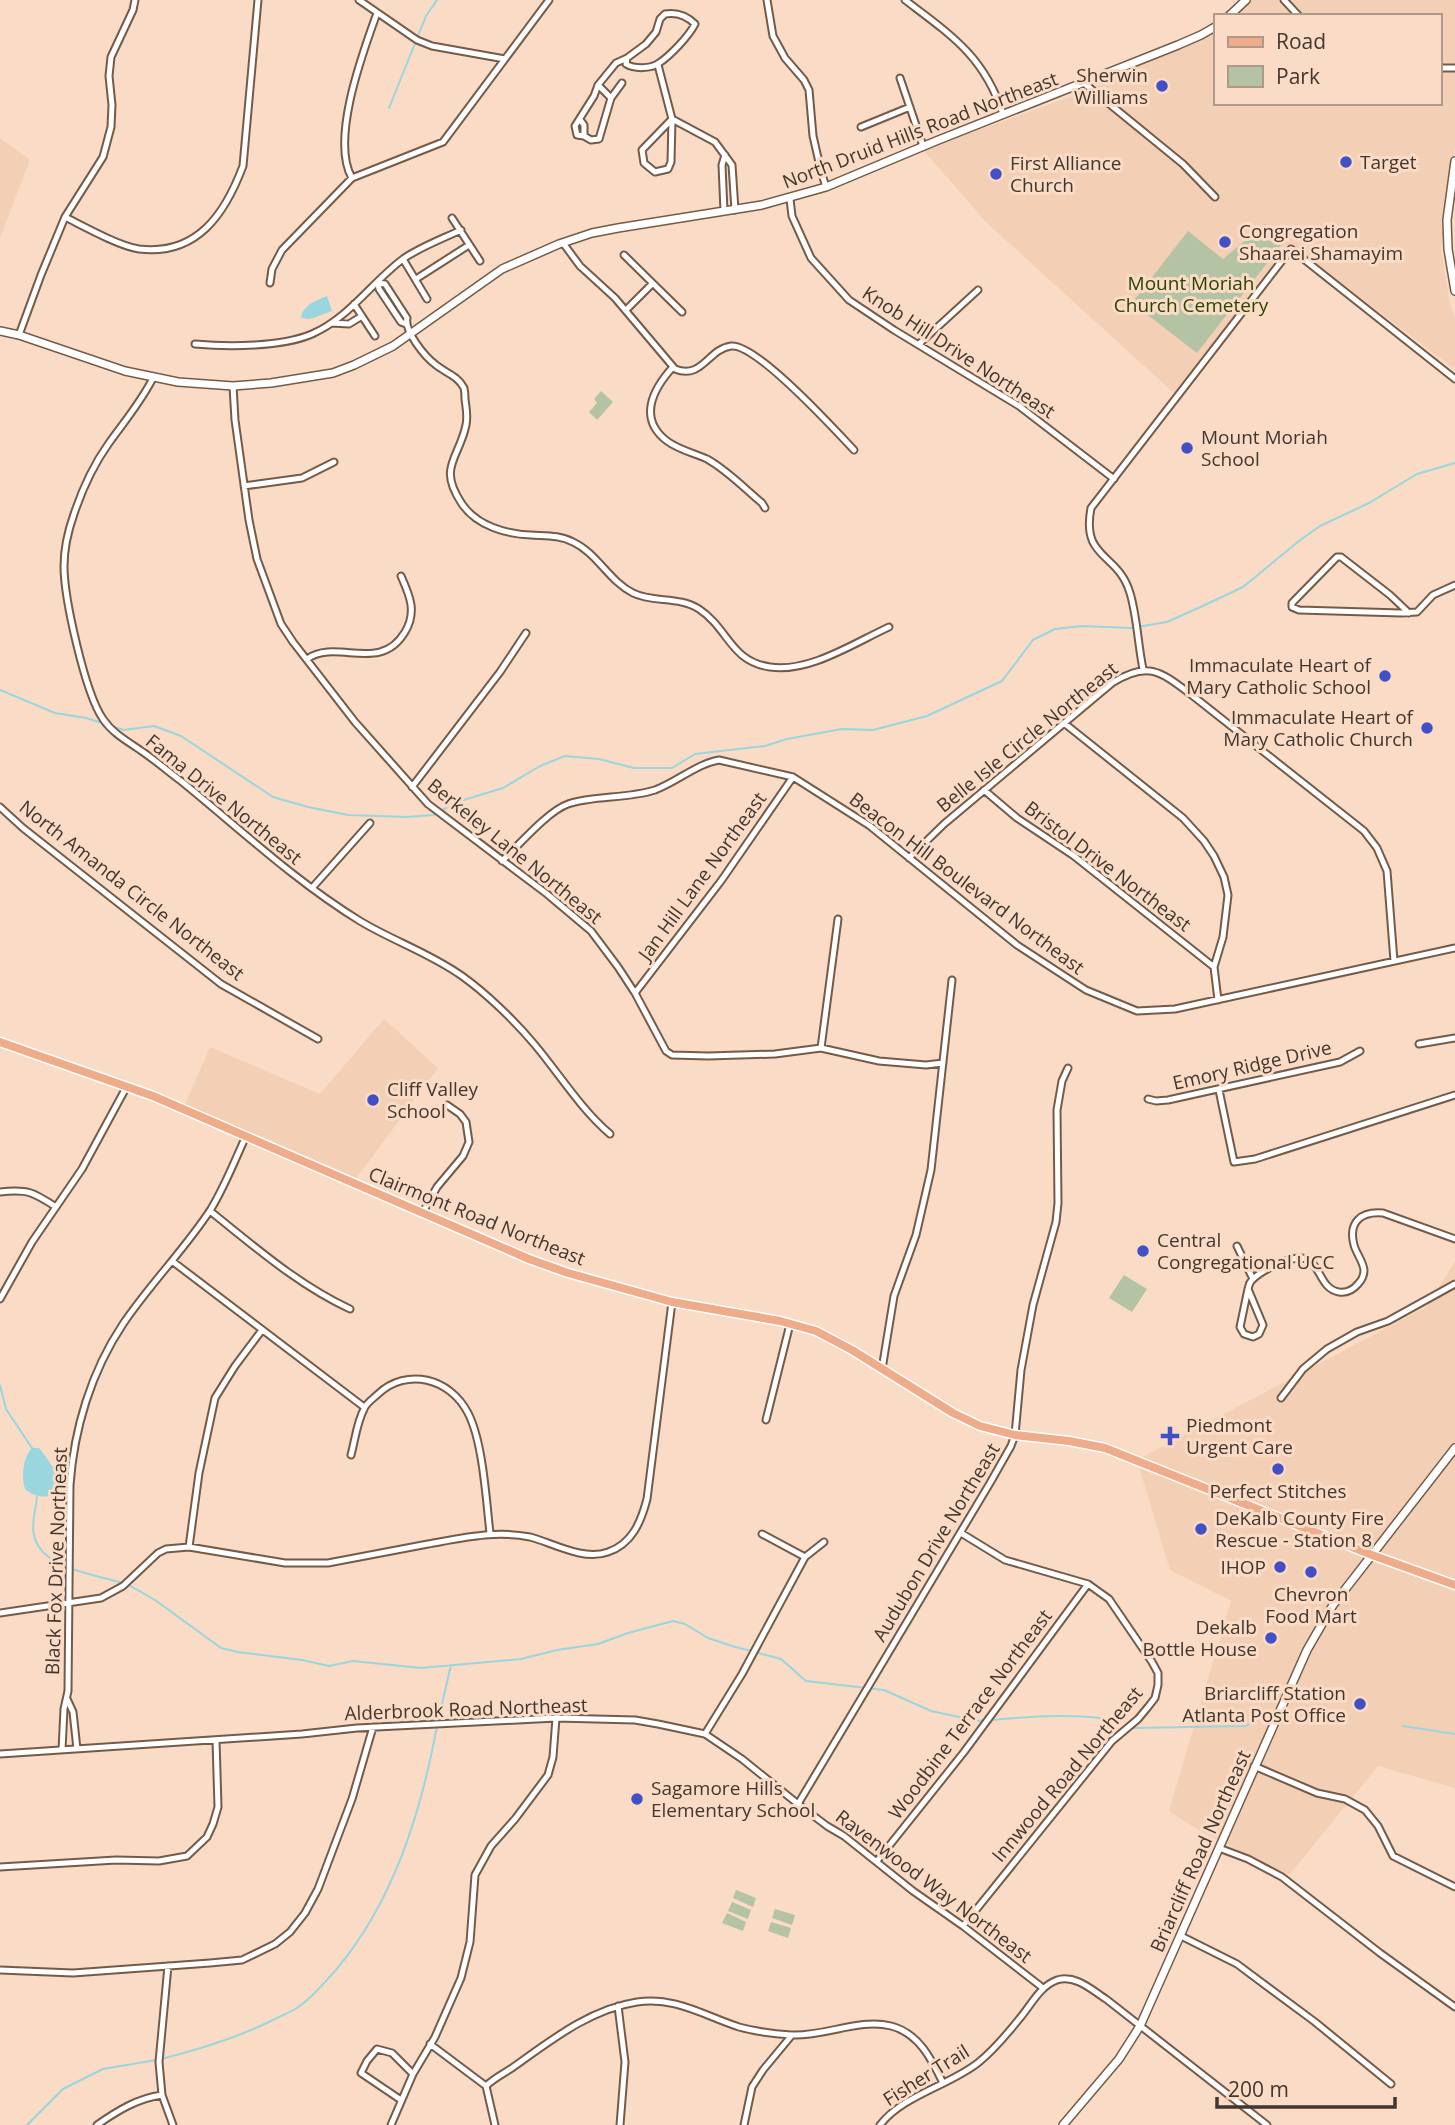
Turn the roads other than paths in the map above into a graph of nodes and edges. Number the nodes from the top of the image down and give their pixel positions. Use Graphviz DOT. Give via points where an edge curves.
graph roads {
  1 [pos="135,0"];
  2 [pos="257,0"];
  3 [pos="359,0"];
  4 [pos="550,0"];
  5 [pos="767,0"];
  6 [pos="905,0"];
  7 [pos="1246,0"];
  8 [pos="1284,0"];
  9 [pos="377,13"];
  10 [pos="1231,14"];
  11 [pos="1297,14"];
  12 [pos="1214,28"];
  13 [pos="627,58"];
  14 [pos="505,59"];
  15 [pos="658,65"];
  16 [pos="900,78"];
  17 [pos="622,83"];
  18 [pos="1085,84"];
  19 [pos="598,85"];
  20 [pos="611,98"];
  21 [pos="910,107"];
  22 [pos="1003,114"];
  23 [pos="672,119"];
  24 [pos="861,127"];
  25 [pos="923,146"];
  26 [pos="725,155"];
  27 [pos="1455,161"];
  28 [pos="352,178"];
  29 [pos="826,187"];
  30 [pos="1453,194"];
  31 [pos="1215,197"];
  32 [pos="790,199"];
  33 [pos="735,210"];
  34 [pos="723,211"];
  35 [pos="65,218"];
  36 [pos="452,218"];
  37 [pos="461,230"];
  38 [pos="563,243"];
  39 [pos="469,245"];
  40 [pos="624,255"];
  41 [pos="403,259"];
  42 [pos="480,261"];
  43 [pos="416,279"];
  44 [pos="270,283"];
  45 [pos="378,283"];
  46 [pos="652,284"];
  47 [pos="978,290"];
  48 [pos="1455,291"];
  49 [pos="427,299"];
  50 [pos="396,302"];
  51 [pos="354,304"];
  52 [pos="390,306"];
  53 [pos="626,310"];
  54 [pos="682,312"];
  55 [pos="362,316"];
  56 [pos="332,323"];
  57 [pos="406,324"];
  58 [pos="0,331"];
  59 [pos="410,334"];
  60 [pos="19,335"];
  61 [pos="375,336"];
  62 [pos="195,344"];
  63 [pos="919,344"];
  64 [pos="673,368"];
  65 [pos="153,378"];
  66 [pos="1455,379"];
  67 [pos="233,386"];
  68 [pos="854,450"];
  69 [pos="334,462"];
  70 [pos="1114,479"];
  71 [pos="244,486"];
  72 [pos="765,508"];
  73 [pos="401,576"];
  74 [pos="1455,585"];
  75 [pos="1409,612"];
  76 [pos="889,627"];
  77 [pos="526,633"];
  78 [pos="307,659"];
  79 [pos="1143,669"];
  80 [pos="1064,723"];
  81 [pos="793,777"];
  82 [pos="412,787"];
  83 [pos="984,790"];
  84 [pos="0,807"];
  85 [pos="370,823"];
  86 [pos="909,858"];
  87 [pos="502,861"];
  88 [pos="312,888"];
  89 [pos="838,919"];
  90 [pos="1455,948"];
  91 [pos="1394,961"];
  92 [pos="1214,967"];
  93 [pos="952,980"];
  94 [pos="635,993"];
  95 [pos="1219,1000"];
  96 [pos="1455,1038"];
  97 [pos="318,1039"];
  98 [pos="0,1042"];
  99 [pos="1419,1044"];
  100 [pos="821,1048"];
  101 [pos="1360,1051"];
  102 [pos="943,1063"];
  103 [pos="1068,1068"];
  104 [pos="127,1086"];
  105 [pos="1219,1090"];
  106 [pos="1455,1096"];
  107 [pos="1148,1099"];
  108 [pos="447,1105"];
  109 [pos="610,1134"];
  110 [pos="246,1136"];
  111 [pos="0,1192"];
  112 [pos="56,1208"];
  113 [pos="210,1211"];
  114 [pos="423,1212"];
  115 [pos="1455,1240"];
  116 [pos="1237,1246"];
  117 [pos="172,1261"];
  118 [pos="1252,1279"];
  119 [pos="1455,1284"];
  120 [pos="1248,1290"];
  121 [pos="0,1298"];
  122 [pos="672,1302"];
  123 [pos="350,1309"];
  124 [pos="790,1324"];
  125 [pos="262,1330"];
  126 [pos="882,1369"];
  127 [pos="1281,1398"];
  128 [pos="364,1407"];
  129 [pos="766,1420"];
  130 [pos="1015,1436"];
  131 [pos="1455,1448"];
  132 [pos="351,1455"];
  133 [pos="490,1533"];
  134 [pos="961,1533"];
  135 [pos="762,1534"];
  136 [pos="824,1542"];
  137 [pos="189,1547"];
  138 [pos="1372,1555"];
  139 [pos="805,1557"];
  140 [pos="1088,1584"];
  141 [pos="1455,1585"];
  142 [pos="69,1604"];
  143 [pos="0,1613"];
  144 [pos="67,1699"];
  145 [pos="556,1718"];
  146 [pos="373,1727"];
  147 [pos="705,1734"];
  148 [pos="216,1740"];
  149 [pos="77,1749"];
  150 [pos="62,1750"];
  151 [pos="0,1754"];
  152 [pos="1254,1766"];
  153 [pos="798,1804"];
  154 [pos="1219,1848"];
  155 [pos="877,1861"];
  156 [pos="0,1867"];
  157 [pos="1455,1887"];
  158 [pos="963,1926"];
  159 [pos="1181,1936"];
  160 [pos="168,1966"];
  161 [pos="0,1970"];
  162 [pos="1043,1988"];
  163 [pos="618,2006"];
  164 [pos="1455,2007"];
  165 [pos="1140,2026"];
  166 [pos="792,2035"];
  167 [pos="430,2043"];
  168 [pos="413,2074"];
  169 [pos="943,2083"];
  170 [pos="1391,2084"];
  171 [pos="486,2086"];
  172 [pos="162,2095"];
  173 [pos="401,2100"];
  174 [pos="97,2125"];
  175 [pos="173,2125"];
  176 [pos="391,2125"];
  177 [pos="495,2125"];
  178 [pos="620,2125"];
  179 [pos="744,2125"];
  180 [pos="880,2125"];
  181 [pos="1063,2125"];
  182 [pos="1267,2125"];
  1 -- 35 [label="street" via="111,57 111,127 103,157"];
  2 -- 35 [label="street" via="243,166 233,191 211,223 180,245 138,249"];
  3 -- 9 [label="street"];
  4 -- 14 [label="street"];
  5 -- 29 [label="street" via="773,36 809,90 813,136"];
  6 -- 22 [label="street" via="974,57"];
  7 -- 10 [label="main road"];
  8 -- 11 [label="street"];
  9 -- 14 [label="street" via="432,46"];
  9 -- 28 [label="street" via="351,92 345,148"];
  12 -- 18 [label="main road, North Druid Hills Road Northeast"];
  13 -- 15 [label="street" via="626,64 634,68"];
  13 -- 15 [label="street" via="646,44 665,14 687,17 695,24 691,32"];
  13 -- 19 [label="street" via="615,63"];
  14 -- 28 [label="street" via="443,142"];
  15 -- 23 [label="street"];
  16 -- 21 [label="street"];
  17 -- 20 [label="street"];
  18 -- 22 [label="main road, North Druid Hills Road Northeast"];
  18 -- 31 [label="street" via="1183,163"];
  19 -- 20 [label="street"];
  19 -- 20 [label="street" via="575,126 577,135 599,139"];
  21 -- 24 [label="street"];
  21 -- 25 [label="street"];
  22 -- 25 [label="main road, North Druid Hills Road Northeast"];
  23 -- 23 [label="street" via="642,150 645,163 655,172 668,169 671,162"];
  23 -- 26 [label="street" via="708,137"];
  25 -- 29 [label="main road, North Druid Hills Road Northeast"];
  26 -- 33 [label="street" via="732,165"];
  26 -- 34 [label="street"];
  27 -- 30 [label="main road"];
  28 -- 44 [label="street" via="282,250"];
  29 -- 32 [label="main road, North Druid Hills Road Northeast"];
  30 -- 48 [label="main road" via="1447,220"];
  32 -- 33 [label="main road, North Druid Hills Road Northeast"];
  32 -- 63 [label="street, Knob Hill Drive Northeast" via="800,236 817,266 849,300"];
  33 -- 34 [label="main road, North Druid Hills Road Northeast"];
  34 -- 38 [label="main road, North Druid Hills Road Northeast" via="592,233"];
  35 -- 60 [label="street"];
  36 -- 37 [label="street"];
  37 -- 39 [label="street"];
  37 -- 41 [label="street"];
  38 -- 53 [label="street"];
  38 -- 59 [label="main road, North Druid Hills Road Northeast" via="502,269"];
  39 -- 42 [label="street"];
  39 -- 43 [label="street"];
  40 -- 46 [label="street"];
  41 -- 43 [label="street"];
  41 -- 45 [label="street"];
  43 -- 49 [label="street"];
  45 -- 50 [label="street" via="384,284"];
  45 -- 51 [label="street"];
  45 -- 52 [label="street"];
  46 -- 53 [label="street"];
  46 -- 54 [label="street"];
  47 -- 63 [label="street"];
  50 -- 52 [label="street"];
  50 -- 57 [label="street"];
  51 -- 55 [label="street"];
  51 -- 56 [label="street"];
  52 -- 57 [label="street"];
  53 -- 64 [label="street"];
  55 -- 56 [label="street" via="349,324"];
  55 -- 61 [label="street"];
  56 -- 62 [label="street" via="311,335 275,343"];
  57 -- 59 [label="street"];
  58 -- 60 [label="main road, North Druid Hills Road Northeast"];
  59 -- 67 [label="main road, North Druid Hills Road Northeast" via="333,373"];
  59 -- 76 [label="street" via="434,365 456,377 465,390 466,425 453,457 450,482 472,515 508,533 572,541 632,592 689,604 715,622 739,655 752,663 797,667"];
  60 -- 65 [label="main road, North Druid Hills Road Northeast"];
  63 -- 70 [label="street, Knob Hill Drive Northeast" via="1019,406"];
  64 -- 68 [label="street" via="693,371 722,349 741,347 808,401"];
  64 -- 72 [label="street" via="650,405 650,419 657,431 667,441 717,466"];
  65 -- 67 [label="main road, North Druid Hills Road Northeast"];
  65 -- 88 [label="street, Fama Drive Northeast" via="107,445 82,493 66,544 69,608 84,668 101,717 111,729"];
  66 -- 70 [label="street" via="1291,249"];
  67 -- 71 [label="street, Berkeley Lane Northeast"];
  69 -- 71 [label="street" via="302,478"];
  70 -- 79 [label="street" via="1091,508 1088,533 1130,593"];
  71 -- 78 [label="street, Berkeley Lane Northeast" via="265,586 281,624"];
  73 -- 78 [label="street" via="412,605 411,618 390,649 364,654 315,653"];
  74 -- 75 [label="street" via="1433,595 1417,612"];
  75 -- 75 [label="street" via="1299,610 1292,603 1341,557"];
  77 -- 82 [label="street"];
  78 -- 82 [label="street, Berkeley Lane Northeast"];
  79 -- 80 [label="street, Belle Isle Circle Northeast" via="1112,683"];
  79 -- 91 [label="street, Belle Isle Circle Northeast" via="1173,681 1364,831 1387,872"];
  80 -- 83 [label="street, Belle Isle Circle Northeast"];
  80 -- 92 [label="street" via="1182,818 1214,856 1228,895"];
  81 -- 86 [label="street, Beacon Hill Boulevard Northeast"];
  81 -- 87 [label="street" via="719,760 710,762 653,790 562,807"];
  81 -- 94 [label="street, Jan Hill Lane Northeast"];
  82 -- 87 [label="street, Berkeley Lane Northeast"];
  83 -- 86 [label="street, Belle Isle Circle Northeast"];
  83 -- 92 [label="street, Bristol Drive Northeast"];
  84 -- 97 [label="street, North Amanda Circle Northeast" via="221,984"];
  85 -- 88 [label="street"];
  86 -- 95 [label="street, Beacon Hill Boulevard Northeast" via="1048,967 1095,995 1137,1011"];
  87 -- 94 [label="street, Berkeley Lane Northeast" via="591,931"];
  88 -- 109 [label="street, Fama Drive Northeast" via="362,922 463,977 519,1027 567,1089"];
  89 -- 100 [label="street"];
  90 -- 91 [label="street, Beacon Hill Boulevard Northeast"];
  91 -- 95 [label="street, Beacon Hill Boulevard Northeast"];
  92 -- 95 [label="street"];
  93 -- 102 [label="street"];
  94 -- 100 [label="street, Berkeley Lane Northeast" via="672,1055 775,1054"];
  96 -- 99 [label="street"];
  98 -- 104 [label="main road, Clairmont Road Northeast"];
  100 -- 102 [label="street, Berkeley Lane Northeast" via="879,1061"];
  101 -- 105 [label="street, Emory Ridge Drive" via="1340,1062"];
  102 -- 126 [label="street" via="931,1170 916,1235 894,1296"];
  103 -- 130 [label="street, Audubon Drive Northeast" via="1057,1110 1056,1222 1033,1305"];
  104 -- 110 [label="main road, Clairmont Road Northeast"];
  104 -- 112 [label="street"];
  105 -- 106 [label="street" via="1234,1162"];
  105 -- 107 [label="street, Emory Ridge Drive" via="1161,1101"];
  108 -- 114 [label="street" via="466,1122 469,1142 464,1156"];
  110 -- 113 [label="street, Black Fox Drive Northeast"];
  110 -- 114 [label="main road, Clairmont Road Northeast"];
  111 -- 112 [label="street" via="38,1195"];
  112 -- 121 [label="street"];
  113 -- 117 [label="street, Black Fox Drive Northeast"];
  113 -- 123 [label="street" via="273,1263"];
  114 -- 122 [label="main road, Clairmont Road Northeast" via="568,1273"];
  115 -- 118 [label="street" via="1374,1212 1357,1220 1352,1229 1364,1268 1362,1281 1354,1288 1333,1290 1302,1257 1286,1260"];
  116 -- 118 [label="street"];
  117 -- 125 [label="street"];
  117 -- 142 [label="street, Black Fox Drive Northeast" via="105,1356 78,1423 70,1485"];
  118 -- 120 [label="street"];
  119 -- 127 [label="street" via="1327,1349 1303,1369"];
  120 -- 120 [label="street" via="1240,1327 1253,1337 1263,1325"];
  122 -- 124 [label="main road, Clairmont Road Northeast"];
  122 -- 133 [label="street" via="646,1499 633,1535 605,1554"];
  124 -- 126 [label="main road, Clairmont Road Northeast" via="828,1337"];
  124 -- 129 [label="street"];
  125 -- 128 [label="street"];
  125 -- 137 [label="street" via="215,1398 198,1473"];
  126 -- 130 [label="main road, Clairmont Road Northeast" via="971,1422"];
  128 -- 132 [label="street"];
  128 -- 133 [label="street" via="387,1386 409,1378 436,1383 461,1401 475,1431"];
  130 -- 134 [label="street, Audubon Drive Northeast"];
  130 -- 138 [label="main road, Clairmont Road Northeast" via="1110,1450"];
  131 -- 138 [label="main road, Briarcliff Road Northeast"];
  133 -- 137 [label="street" via="328,1563 285,1563"];
  134 -- 140 [label="street, Innwood Road Northeast" via="1005,1560"];
  134 -- 153 [label="street, Audubon Drive Northeast"];
  135 -- 139 [label="street"];
  136 -- 139 [label="street"];
  137 -- 142 [label="street" via="158,1553 123,1586 101,1598"];
  138 -- 141 [label="main road, Clairmont Road Northeast"];
  138 -- 152 [label="main road, Briarcliff Road Northeast" via="1333,1605 1307,1650"];
  139 -- 147 [label="street"];
  140 -- 155 [label="street, Woodbine Terrace Northeast"];
  140 -- 158 [label="street, Innwood Road Northeast" via="1110,1599 1152,1662 1158,1673 1155,1698 1112,1741"];
  142 -- 143 [label="street"];
  142 -- 144 [label="street, Black Fox Drive Northeast"];
  144 -- 149 [label="street, Black Fox Drive Northeast"];
  144 -- 150 [label="street, Black Fox Drive Northeast"];
  145 -- 146 [label="street, Alderbrook Road Northeast"];
  145 -- 147 [label="street, Alderbrook Road Northeast" via="635,1720"];
  145 -- 167 [label="street" via="548,1775 491,1846 475,1875 470,1942 461,1978"];
  146 -- 148 [label="street, Alderbrook Road Northeast"];
  146 -- 160 [label="street" via="318,1888 290,1932 242,1959"];
  147 -- 153 [label="street, Ravenwood Way Northeast"];
  148 -- 149 [label="street, Alderbrook Road Northeast"];
  148 -- 156 [label="street" via="218,1807 207,1837 187,1856"];
  149 -- 150 [label="street, Alderbrook Road Northeast"];
  150 -- 151 [label="street, Alderbrook Road Northeast"];
  152 -- 154 [label="main road, Briarcliff Road Northeast"];
  152 -- 157 [label="street" via="1365,1810 1393,1856"];
  153 -- 155 [label="street, Ravenwood Way Northeast"];
  154 -- 159 [label="main road, Briarcliff Road Northeast"];
  154 -- 164 [label="street" via="1282,1877"];
  155 -- 158 [label="street, Ravenwood Way Northeast"];
  158 -- 162 [label="street, Ravenwood Way Northeast"];
  159 -- 165 [label="main road, Briarcliff Road Northeast"];
  159 -- 170 [label="street" via="1237,1964"];
  160 -- 161 [label="street" via="73,1973"];
  160 -- 172 [label="street" via="159,2062"];
  162 -- 165 [label="street" via="1059,1979 1079,1982"];
  162 -- 169 [label="street, Fisher Trail" via="986,2055"];
  163 -- 166 [label="street" via="660,2000 741,2027"];
  163 -- 171 [label="street" via="578,2024"];
  163 -- 178 [label="street" via="625,2062"];
  165 -- 181 [label="main road, Briarcliff Road Northeast" via="1119,2059"];
  165 -- 182 [label="street"];
  166 -- 169 [label="street" via="890,2026 926,2050"];
  166 -- 179 [label="street" via="752,2087"];
  167 -- 168 [label="street"];
  167 -- 171 [label="street"];
  168 -- 173 [label="street"];
  168 -- 173 [label="street" via="392,2053 377,2049 361,2073"];
  169 -- 180 [label="street, Fisher Trail" via="895,2110"];
  171 -- 177 [label="street"];
  172 -- 174 [label="street" via="118,2110"];
  172 -- 175 [label="street"];
  173 -- 176 [label="street"];
}
